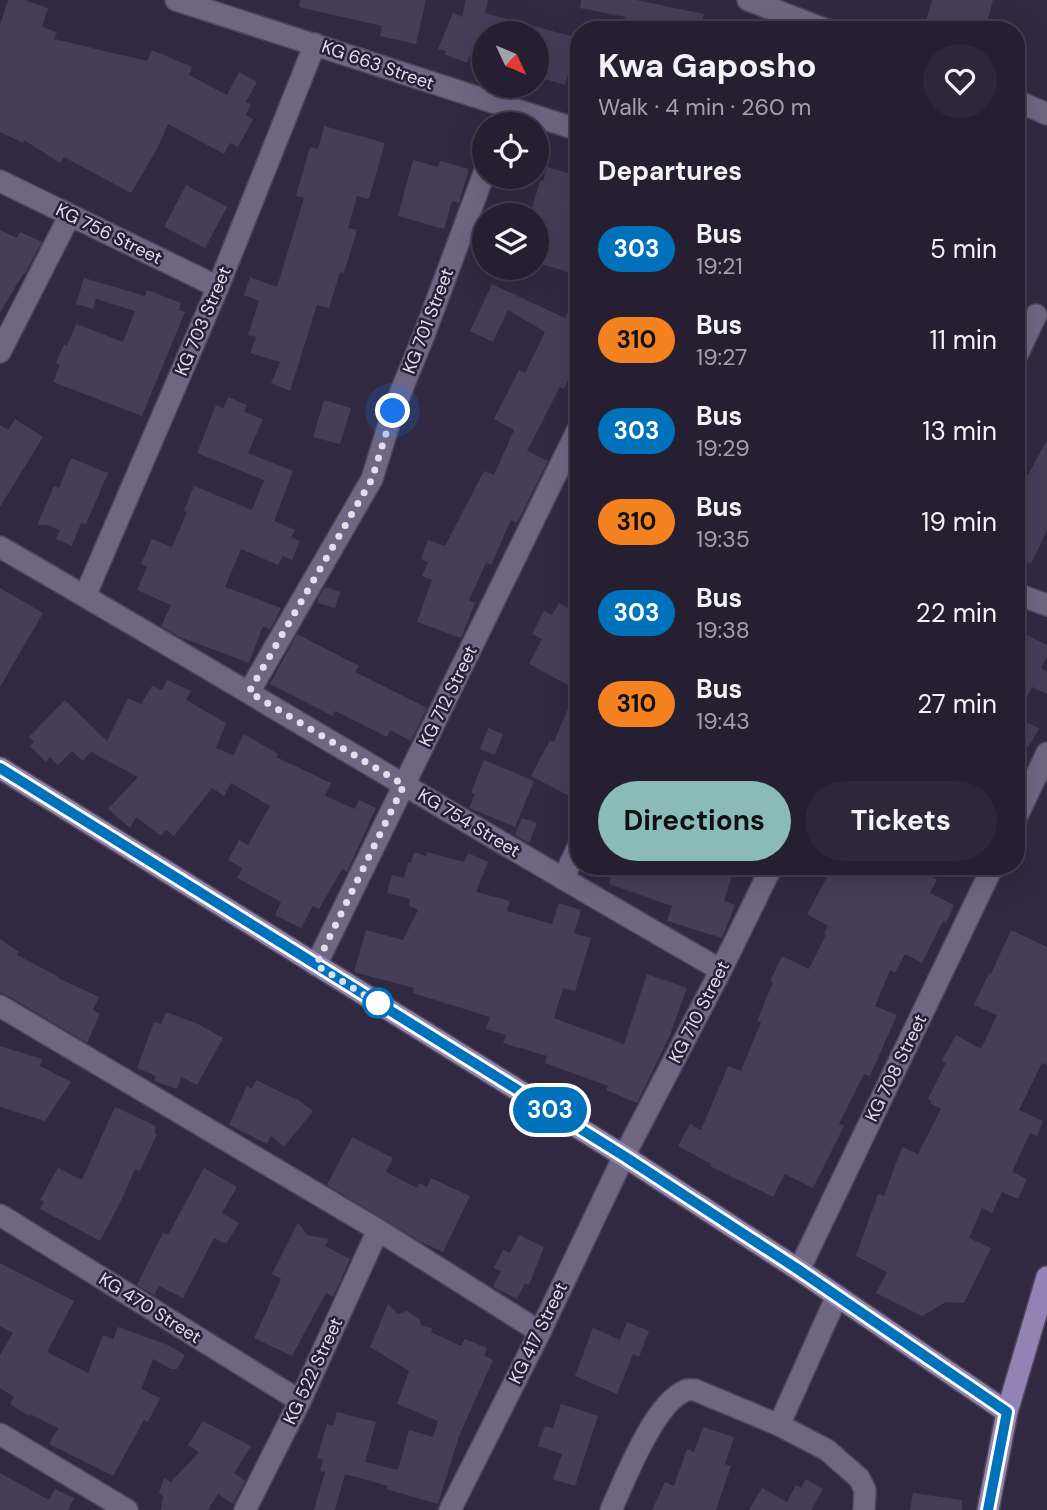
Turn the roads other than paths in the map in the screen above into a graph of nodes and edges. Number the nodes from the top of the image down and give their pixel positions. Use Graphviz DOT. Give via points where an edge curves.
graph roads {
  1 [pos="176,0"];
  2 [pos="748,0"];
  3 [pos="803,21"];
  4 [pos="315,44"];
  5 [pos="1025,104"];
  6 [pos="494,112"];
  7 [pos="1047,114"];
  8 [pos="549,124"];
  9 [pos="570,128"];
  10 [pos="0,181"];
  11 [pos="478,189"];
  12 [pos="70,215"];
  13 [pos="218,287"];
  14 [pos="1033,314"];
  15 [pos="1025,334"];
  16 [pos="0,352"];
  17 [pos="570,445"];
  18 [pos="0,547"];
  19 [pos="85,596"];
  20 [pos="1025,597"];
  21 [pos="1047,605"];
  22 [pos="249,692"];
  23 [pos="1047,753"];
  24 [pos="0,768"];
  25 [pos="404,785"];
  26 [pos="1025,800"];
  27 [pos="570,865"];
  28 [pos="768,875"];
  29 [pos="989,875"];
  30 [pos="563,880"];
  31 [pos="316,965"];
  32 [pos="721,970"];
  33 [pos="0,1006"];
  34 [pos="624,1156"];
  35 [pos="0,1216"];
  36 [pos="378,1230"];
  37 [pos="799,1270"];
  38 [pos="1047,1277"];
  39 [pos="836,1296"];
  40 [pos="540,1332"];
  41 [pos="300,1401"];
  42 [pos="1007,1412"];
  43 [pos="779,1424"];
  44 [pos="0,1434"];
  45 [pos="127,1510"];
  46 [pos="245,1510"];
  47 [pos="450,1510"];
  48 [pos="611,1510"];
  49 [pos="863,1510"];
  50 [pos="988,1510"];
  1 -- 4 [label="street, KG 663 Street"];
  2 -- 3 [label="street"];
  4 -- 6 [label="street, KG 663 Street"];
  4 -- 13 [label="street, KG 703 Street"];
  5 -- 7 [label="street"];
  8 -- 9 [label="street, KG 663 Street"];
  10 -- 12 [label="street, KG 756 Street"];
  11 -- 22 [label="street, KG 701 Street" via="393,411 372,479"];
  12 -- 13 [label="street, KG 756 Street"];
  12 -- 16 [label="street"];
  13 -- 19 [label="street, KG 703 Street"];
  14 -- 15 [label="street"];
  17 -- 25 [label="street, KG 712 Street"];
  18 -- 19 [label="street, KG 754 Street"];
  19 -- 22 [label="street, KG 754 Street"];
  20 -- 21 [label="street"];
  22 -- 25 [label="street, KG 754 Street"];
  23 -- 26 [label="street"];
  24 -- 31 [label="main road"];
  25 -- 30 [label="street, KG 754 Street"];
  25 -- 31 [label="street, KG 712 Street"];
  27 -- 30 [label="street"];
  28 -- 32 [label="street, KG 710 Street"];
  29 -- 37 [label="street, KG 708 Street"];
  30 -- 32 [label="street, KG 754 Street"];
  31 -- 34 [label="main road"];
  32 -- 34 [label="street, KG 710 Street"];
  33 -- 36 [label="street"];
  34 -- 37 [label="main road"];
  34 -- 40 [label="street, KG 417 Street"];
  35 -- 41 [label="street, KG 470 Street"];
  36 -- 40 [label="street"];
  36 -- 41 [label="street, KG 522 Street"];
  37 -- 39 [label="main road"];
  38 -- 42 [label="main road"];
  39 -- 42 [label="main road"];
  39 -- 43 [label="street"];
  40 -- 47 [label="street, KG 417 Street"];
  41 -- 46 [label="street, KG 522 Street"];
  42 -- 50 [label="main road"];
  43 -- 48 [label="street" via="695,1390 684,1391 650,1427"];
  43 -- 49 [label="street" via="827,1450 859,1478 865,1490"];
  44 -- 45 [label="street"];
}
